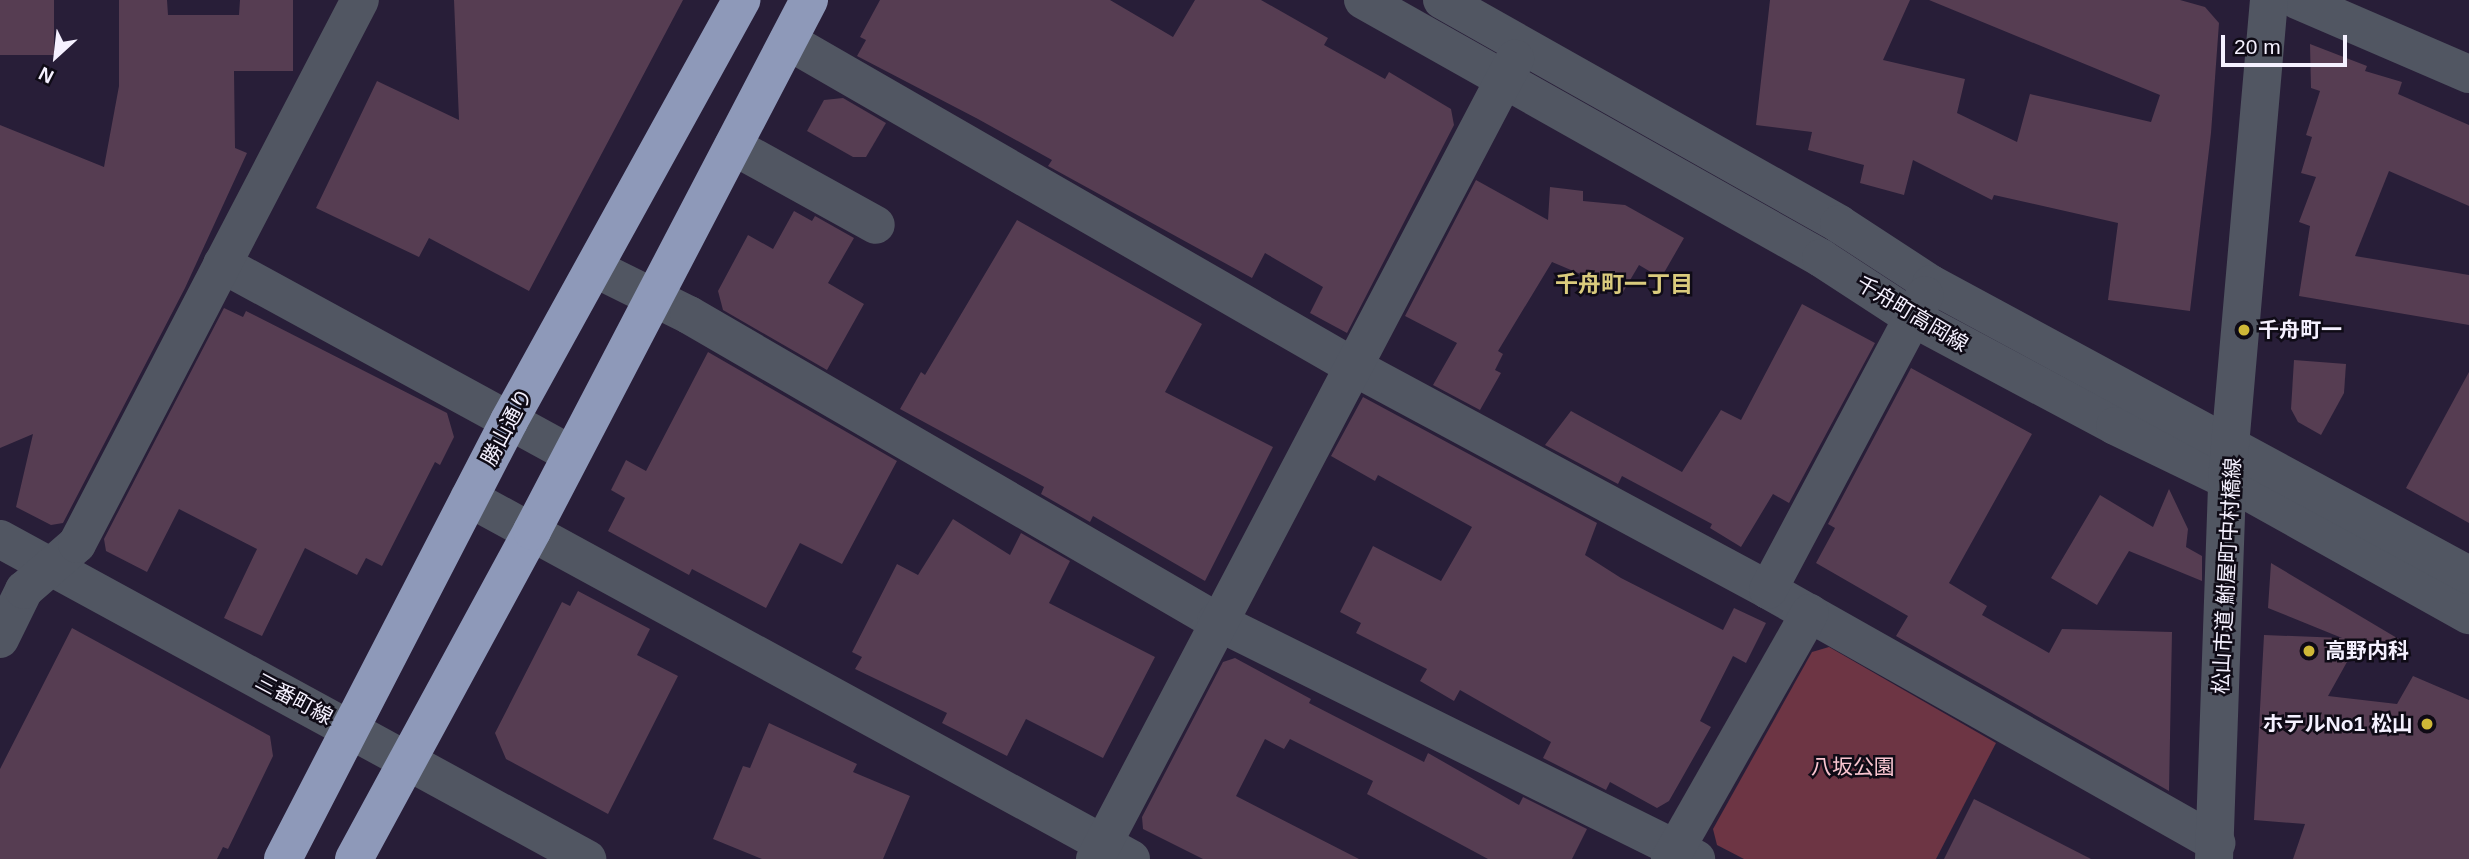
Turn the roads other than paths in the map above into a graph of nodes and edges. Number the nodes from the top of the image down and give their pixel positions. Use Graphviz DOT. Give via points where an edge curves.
graph roads {
  1 [pos="360,0"];
  2 [pos="741,0"];
  3 [pos="809,0"];
  4 [pos="1363,0"];
  5 [pos="1442,0"];
  6 [pos="2269,0"];
  7 [pos="2297,0"];
  8 [pos="788,41"];
  9 [pos="1523,46"];
  10 [pos="2469,74"];
  11 [pos="1503,81"];
  12 [pos="733,146"];
  13 [pos="876,225"];
  14 [pos="222,264"];
  15 [pos="594,268"];
  16 [pos="1931,284"];
  17 [pos="653,296"];
  18 [pos="1913,318"];
  19 [pos="1354,367"];
  20 [pos="509,421"];
  21 [pos="570,454"];
  22 [pos="2230,465"];
  23 [pos="469,498"];
  24 [pos="532,531"];
  25 [pos="0,539"];
  26 [pos="50,568"];
  27 [pos="2469,575"];
  28 [pos="1768,590"];
  29 [pos="1810,613"];
  30 [pos="2469,614"];
  31 [pos="1216,621"];
  32 [pos="0,639"];
  33 [pos="352,729"];
  34 [pos="406,758"];
  35 [pos="2215,851"];
  36 [pos="1110,854"];
  37 [pos="1681,855"];
  38 [pos="283,859"];
  39 [pos="354,859"];
  40 [pos="587,859"];
  1 -- 14 [label="street"];
  2 -- 15 [label="highway, 勝山通り"];
  3 -- 8 [label="highway"];
  4 -- 11 [label="street, 千舟町高岡線"];
  5 -- 9 [label="street, 千舟町高岡線"];
  6 -- 22 [label="street, 松山市道 鮒屋町中村橋線"];
  7 -- 10 [label="street"];
  8 -- 12 [label="highway"];
  8 -- 19 [label="street"];
  9 -- 11 [label="street"];
  9 -- 16 [label="street, 千舟町高岡線" via="1839,225"];
  11 -- 18 [label="street, 千舟町高岡線" via="1821,258"];
  11 -- 19 [label="street"];
  12 -- 13 [label="street"];
  12 -- 17 [label="highway"];
  14 -- 20 [label="street"];
  14 -- 26 [label="street" via="77,544"];
  15 -- 17 [label="street"];
  15 -- 20 [label="highway, 勝山通り"];
  16 -- 18 [label="street"];
  16 -- 22 [label="street, 千舟町高岡線"];
  17 -- 21 [label="highway"];
  17 -- 31 [label="street"];
  18 -- 22 [label="street, 千舟町高岡線" via="2115,426"];
  18 -- 28 [label="street"];
  19 -- 28 [label="street"];
  19 -- 31 [label="street"];
  20 -- 21 [label="street"];
  20 -- 23 [label="highway, 勝山通り"];
  21 -- 24 [label="highway"];
  22 -- 27 [label="street, 千舟町高岡線"];
  22 -- 30 [label="street, 千舟町高岡線"];
  22 -- 35 [label="street, 松山市道 鮒屋町中村橋線"];
  23 -- 24 [label="street"];
  23 -- 33 [label="highway, 勝山通り"];
  24 -- 34 [label="highway"];
  24 -- 36 [label="street"];
  25 -- 26 [label="street, 三番町線"];
  26 -- 32 [label="street" via="24,590"];
  26 -- 33 [label="street, 三番町線"];
  28 -- 29 [label="street"];
  29 -- 35 [label="street"];
  29 -- 37 [label="street"];
  31 -- 36 [label="street"];
  31 -- 37 [label="street"];
  33 -- 34 [label="street, 三番町線"];
  33 -- 38 [label="highway, 勝山通り"];
  34 -- 39 [label="highway"];
  34 -- 40 [label="street, 三番町線"];
}
